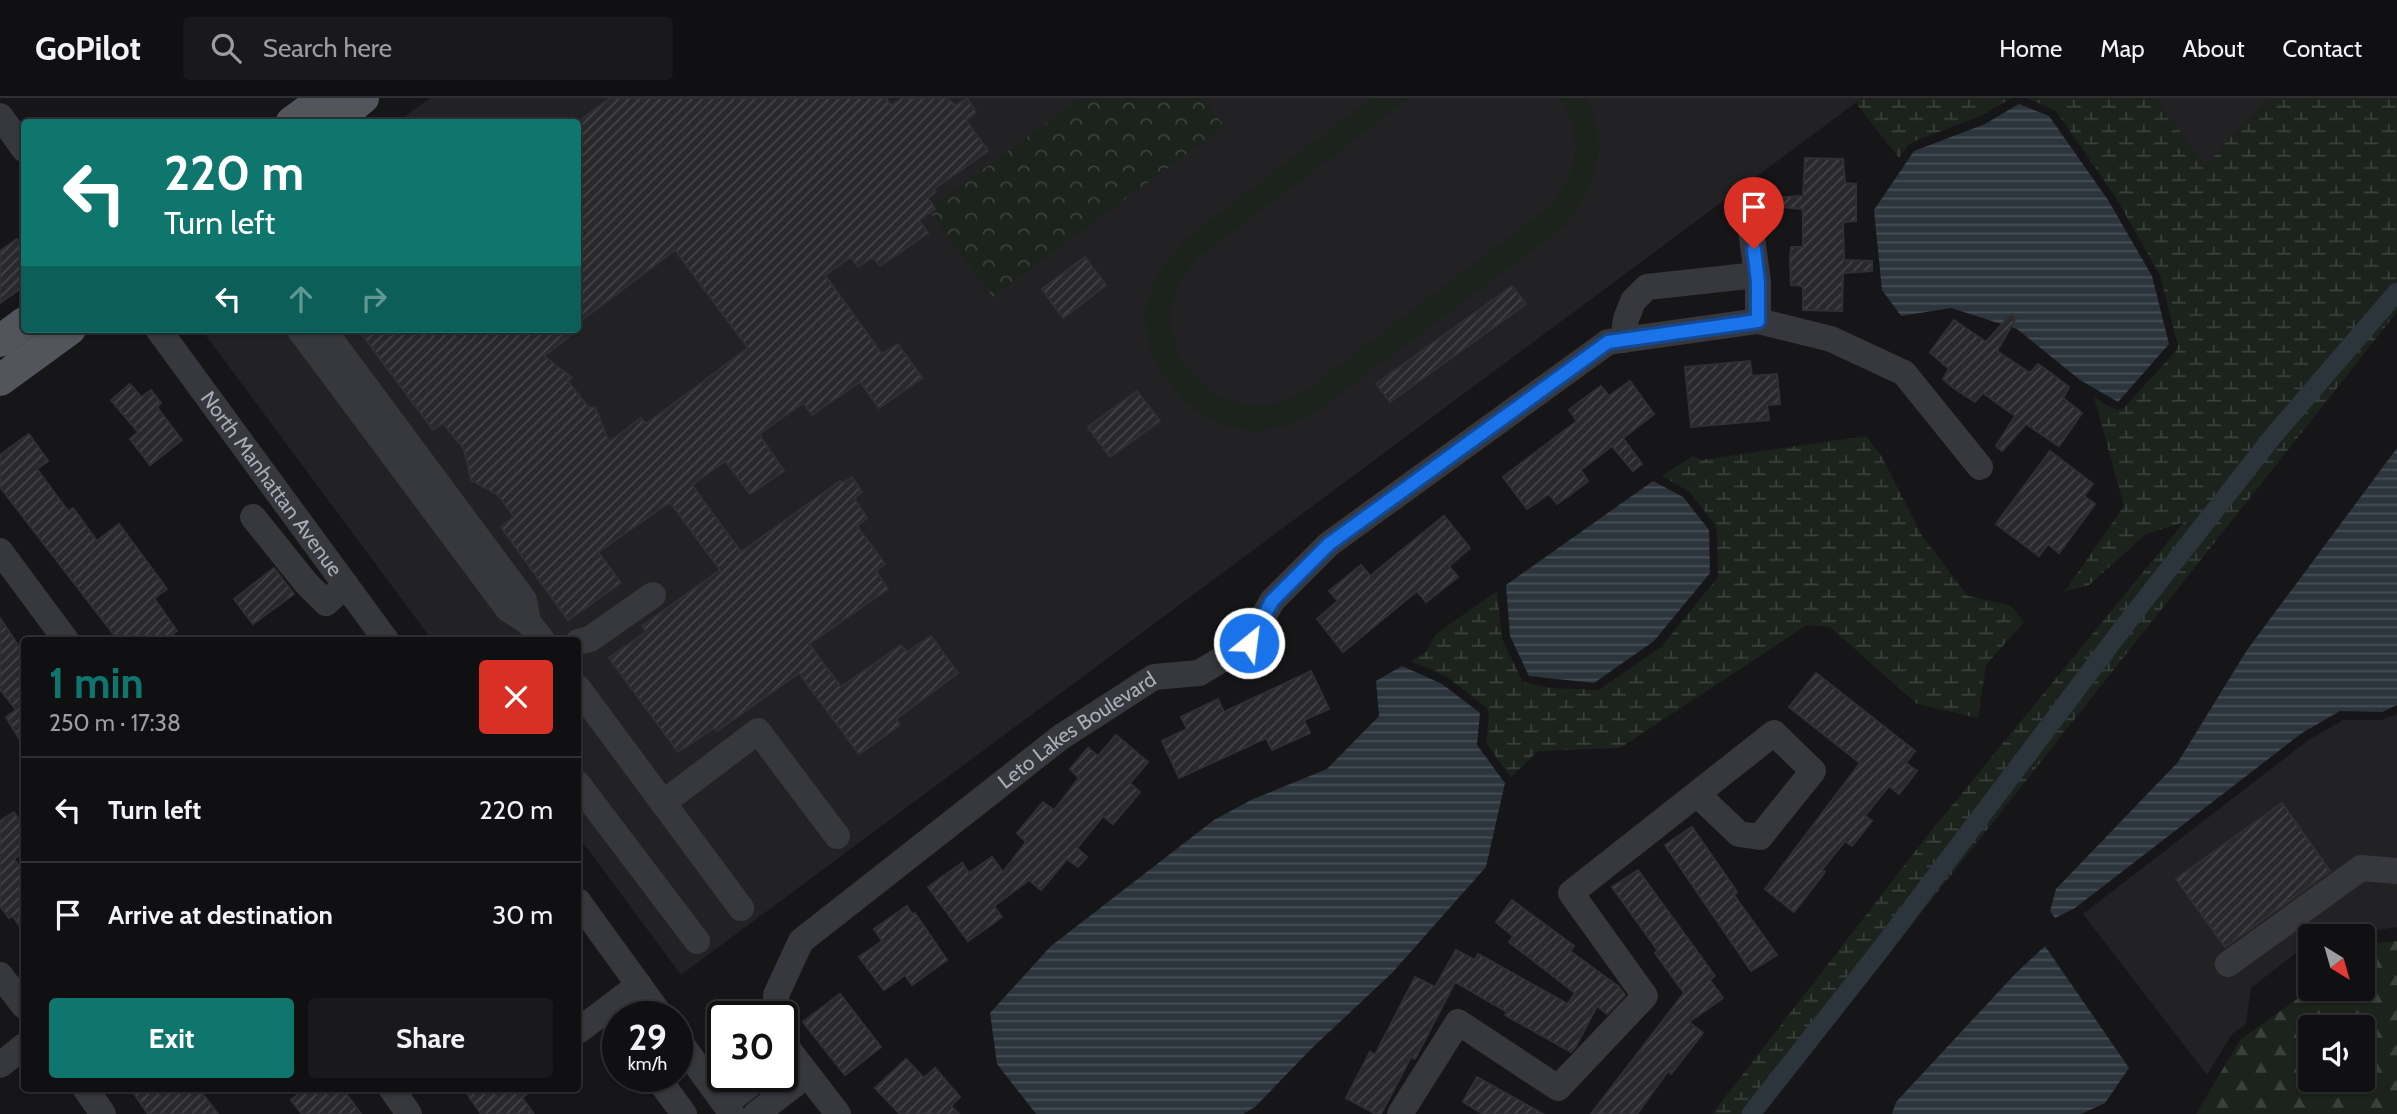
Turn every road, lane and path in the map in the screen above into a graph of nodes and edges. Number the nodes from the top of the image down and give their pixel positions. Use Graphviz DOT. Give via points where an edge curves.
graph roads {
  1 [pos="325,98"];
  2 [pos="363,98"];
  3 [pos="296,119"];
  4 [pos="338,119"];
  5 [pos="3,125"];
  6 [pos="21,146"];
  7 [pos="1751,223"];
  8 [pos="1757,275"];
  9 [pos="1758,321"];
  10 [pos="21,325"];
  11 [pos="65,333"];
  12 [pos="161,333"];
  13 [pos="302,333"];
  14 [pos="326,333"];
  15 [pos="1623,340"];
  16 [pos="0,341"];
  17 [pos="0,380"];
  18 [pos="1980,467"];
  19 [pos="253,517"];
  20 [pos="300,523"];
  21 [pos="276,545"];
  22 [pos="0,551"];
  23 [pos="325,556"];
  24 [pos="301,577"];
  25 [pos="346,585"];
  26 [pos="653,595"];
  27 [pos="535,631"];
  28 [pos="64,637"];
  29 [pos="384,637"];
  30 [pos="581,641"];
  31 [pos="581,692"];
  32 [pos="581,788"];
  33 [pos="1697,794"];
  34 [pos="663,803"];
  35 [pos="836,836"];
  36 [pos="2397,871"];
  37 [pos="581,905"];
  38 [pos="741,908"];
  39 [pos="697,941"];
  40 [pos="2228,964"];
  41 [pos="0,975"];
  42 [pos="639,985"];
  43 [pos="626,1001"];
  44 [pos="650,1001"];
  45 [pos="776,1001"];
  46 [pos="21,1002"];
  47 [pos="602,1021"];
  48 [pos="581,1030"];
  49 [pos="21,1048"];
  50 [pos="693,1061"];
  51 [pos="798,1064"];
  52 [pos="0,1065"];
  53 [pos="807,1074"];
  54 [pos="88,1092"];
  55 [pos="394,1092"];
  56 [pos="668,1092"];
  57 [pos="745,1092"];
  58 [pos="728,1110"];
  59 [pos="103,1114"];
  60 [pos="409,1114"];
  61 [pos="684,1114"];
  62 [pos="756,1114"];
  63 [pos="838,1114"];
  64 [pos="1400,1114"];
  1 -- 3 [label="main road"];
  2 -- 4 [label="main road"];
  5 -- 6 [label="street"];
  7 -- 8 [label="street"];
  8 -- 9 [label="street"];
  8 -- 15 [label="street" via="1647,287 1633,301"];
  9 -- 15 [label="street, Leto Lakes Boulevard"];
  9 -- 18 [label="street, Leto Lakes Boulevard" via="1830,339 1905,373"];
  10 -- 16 [label="main road"];
  11 -- 17 [label="main road"];
  12 -- 20 [label="street, North Manhattan Avenue"];
  13 -- 27 [label="street" via="508,609"];
  14 -- 27 [label="street" via="524,600"];
  15 -- 45 [label="street, Leto Lakes Boulevard" via="1608,342 1329,544 1272,601 1249,643 1199,673 1154,677 1061,737 801,941"];
  19 -- 21 [label="street"];
  20 -- 21 [label="street"];
  20 -- 23 [label="street, North Manhattan Avenue"];
  21 -- 24 [label="street"];
  22 -- 28 [label="street"];
  23 -- 24 [label="street"];
  23 -- 25 [label="street, North Manhattan Avenue"];
  24 -- 25 [label="street" via="326,603"];
  25 -- 29 [label="street, North Manhattan Avenue"];
  26 -- 30 [label="street"];
  31 -- 34 [label="street"];
  32 -- 39 [label="street"];
  33 -- 64 [label="street" via="1571,893 1645,996 1558,1088 1458,1022"];
  34 -- 35 [label="street" via="758,731"];
  34 -- 38 [label="street"];
  36 -- 40 [label="street" via="2361,868"];
  37 -- 42 [label="street"];
  41 -- 46 [label="street"];
  42 -- 43 [label="street"];
  42 -- 44 [label="street"];
  47 -- 48 [label="street"];
  49 -- 52 [label="street"];
  50 -- 58 [label="street"];
  51 -- 53 [label="street"];
  53 -- 62 [label="street"];
  53 -- 63 [label="street"];
  54 -- 59 [label="street"];
  55 -- 60 [label="street"];
  56 -- 61 [label="street"];
  57 -- 58 [label="street"];
}
